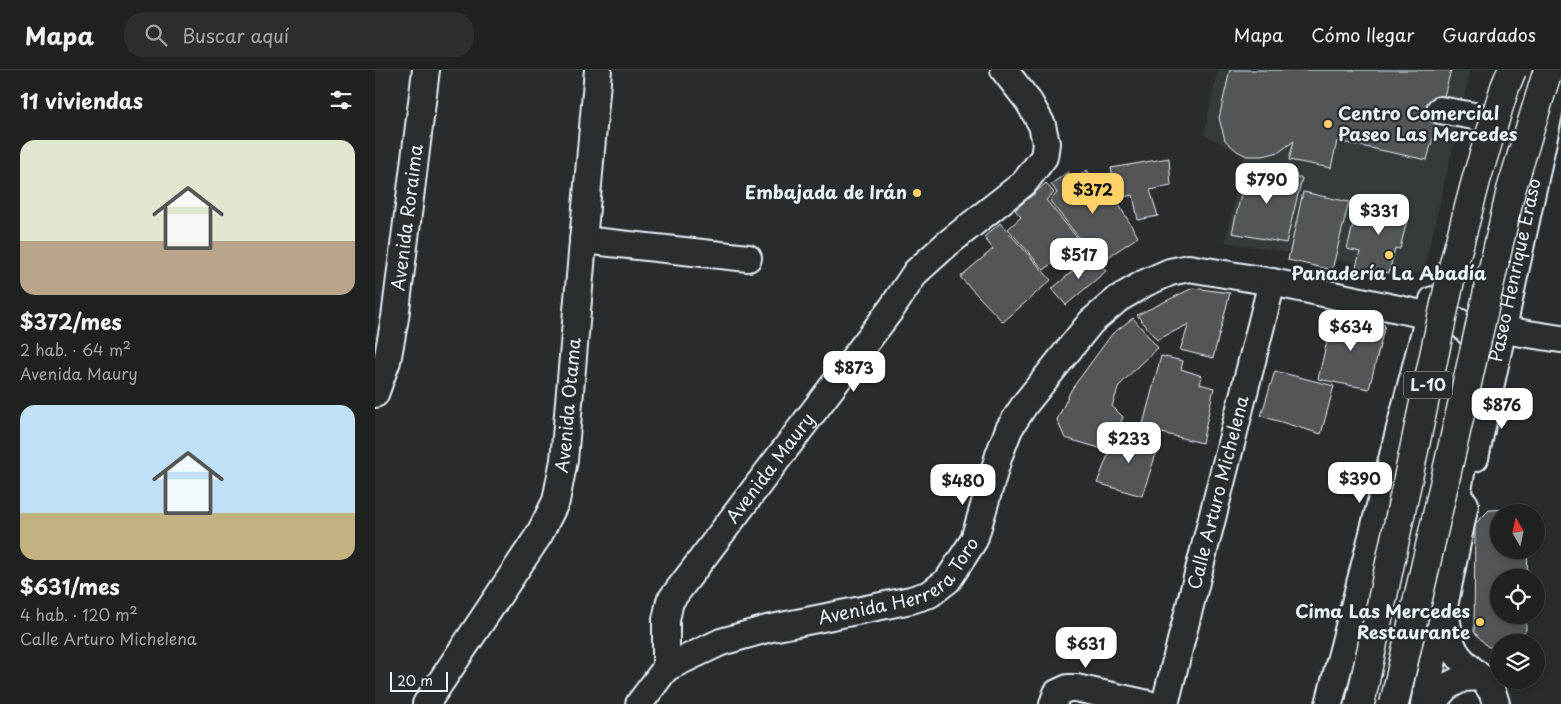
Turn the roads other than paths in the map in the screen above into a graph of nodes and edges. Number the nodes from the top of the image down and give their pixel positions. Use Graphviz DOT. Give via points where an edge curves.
graph roads {
  1 [pos="425,70"];
  2 [pos="599,70"];
  3 [pos="1004,70"];
  4 [pos="1548,70"];
  5 [pos="1558,70"];
  6 [pos="1505,72"];
  7 [pos="1440,110"];
  8 [pos="1485,118"];
  9 [pos="583,240"];
  10 [pos="748,258"];
  11 [pos="1272,282"];
  12 [pos="1429,315"];
  13 [pos="1505,323"];
  14 [pos="1561,323"];
  15 [pos="1561,339"];
  16 [pos="375,394"];
  17 [pos="1461,520"];
  18 [pos="1444,608"];
  19 [pos="666,668"];
  20 [pos="1481,677"];
  21 [pos="427,704"];
  22 [pos="639,704"];
  23 [pos="1053,704"];
  24 [pos="1148,704"];
  25 [pos="1165,704"];
  26 [pos="1329,704"];
  27 [pos="1360,704"];
  28 [pos="1394,704"];
  29 [pos="1424,704"];
  30 [pos="1431,704"];
  31 [pos="1496,704"];
  1 -- 16 [label="street, Avenida Roraima" via="395,318 387,362"];
  2 -- 9 [label="street, Avenida Otama"];
  3 -- 19 [label="street, Avenida Maury" via="1042,125 1046,143 1044,157 1024,184 916,272 670,600 666,620"];
  4 -- 28 [label="highway, L-10, bridge" via="1511,190"];
  5 -- 13 [label="street, Paseo Henrique Eraso"];
  6 -- 8 [label="street, L-10"];
  6 -- 13 [label="street" via="1502,111 1454,310"];
  6 -- 27 [label="highway, L-10, bridge" via="1505,87 1452,271"];
  7 -- 8 [label="street"];
  8 -- 12 [label="street, L-10"];
  9 -- 10 [label="street"];
  9 -- 21 [label="street, Avenida Otama" via="564,460 556,501 539,534"];
  11 -- 12 [label="street, Avenida Herrera Toro"];
  11 -- 19 [label="street, Avenida Herrera Toro" via="1189,268 1170,272 1118,299 1091,322 1025,404 1009,429 975,540 948,580 930,594 758,631 721,642"];
  11 -- 25 [label="street, Calle Arturo Michelena"];
  12 -- 17 [label="street, Avenida Herrera Toro" via="1459,322 1480,347 1480,365 1458,490"];
  12 -- 26 [label="street, L-10"];
  13 -- 14 [label="street"];
  13 -- 15 [label="street"];
  13 -- 17 [label="street, Paseo Henrique Eraso"];
  17 -- 18 [label="street, Paseo Henrique Eraso"];
  18 -- 20 [label="street" via="1449,636 1456,652"];
  18 -- 29 [label="street, Paseo Henrique Eraso"];
  19 -- 22 [label="street"];
  20 -- 30 [label="street" via="1463,678 1446,687"];
  20 -- 31 [label="street" via="1493,693"];
  23 -- 24 [label="street" via="1057,693 1076,688"];
}
